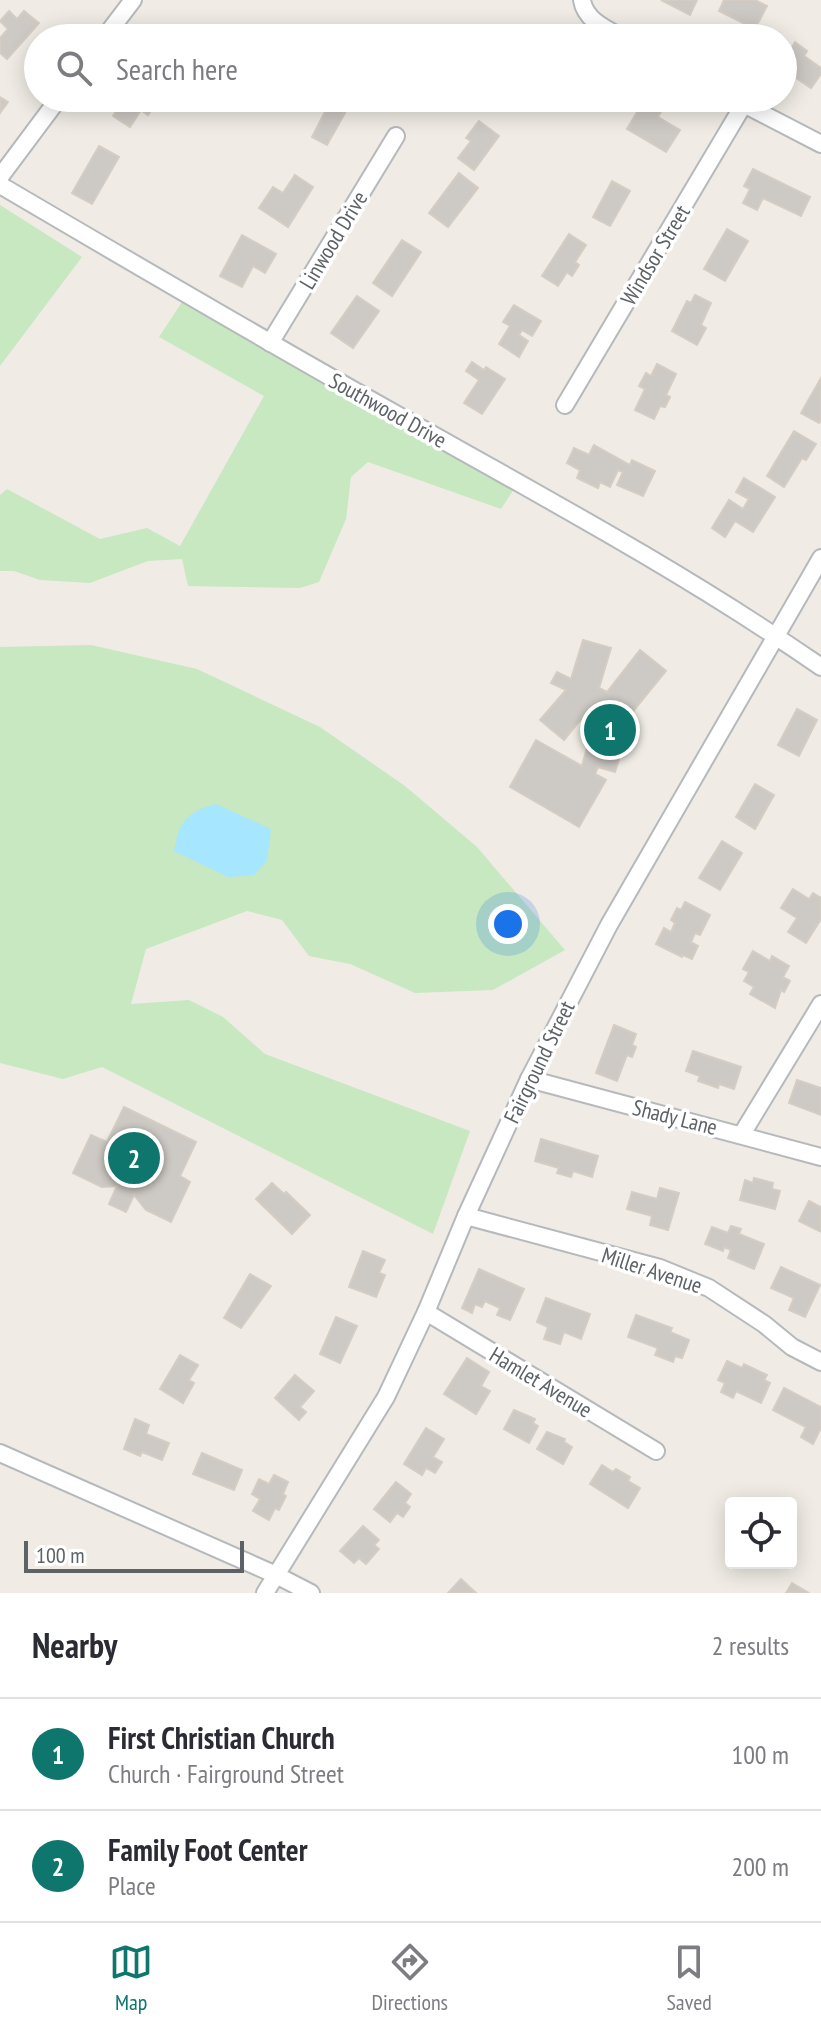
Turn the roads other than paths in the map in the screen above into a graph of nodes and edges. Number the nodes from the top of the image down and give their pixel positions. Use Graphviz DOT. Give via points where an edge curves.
graph roads {
  1 [pos="133,0"];
  2 [pos="582,0"];
  3 [pos="115,24"];
  4 [pos="598,24"];
  5 [pos="49,112"];
  6 [pos="732,112"];
  7 [pos="759,112"];
  8 [pos="396,136"];
  9 [pos="821,144"];
  10 [pos="0,177"];
  11 [pos="0,185"];
  12 [pos="270,343"];
  13 [pos="565,405"];
  14 [pos="821,558"];
  15 [pos="775,635"];
  16 [pos="821,667"];
  17 [pos="821,1004"];
  18 [pos="529,1079"];
  19 [pos="742,1134"];
  20 [pos="821,1157"];
  21 [pos="466,1216"];
  22 [pos="426,1312"];
  23 [pos="821,1362"];
  24 [pos="656,1451"];
  25 [pos="0,1453"];
  26 [pos="274,1574"];
  27 [pos="265,1593"];
  28 [pos="311,1593"];
  1 -- 3 [label="street"];
  2 -- 4 [label="street"];
  5 -- 10 [label="street"];
  6 -- 13 [label="street, Windsor Street"];
  7 -- 9 [label="street"];
  8 -- 12 [label="street, Linwood Drive"];
  11 -- 12 [label="street, Southwood Drive"];
  12 -- 15 [label="street, Southwood Drive" via="581,518"];
  14 -- 15 [label="street, Fairground Street"];
  15 -- 16 [label="street, Southwood Drive"];
  15 -- 18 [label="street, Fairground Street" via="609,925"];
  17 -- 19 [label="street"];
  18 -- 19 [label="street, Shady Lane"];
  18 -- 21 [label="street, Fairground Street"];
  19 -- 20 [label="street, Shady Lane"];
  21 -- 22 [label="street, Fairground Street"];
  21 -- 23 [label="street, Miller Avenue" via="660,1268 709,1288"];
  22 -- 24 [label="street, Hamlet Avenue"];
  22 -- 26 [label="street, Fairground Street" via="386,1397"];
  25 -- 26 [label="street"];
  26 -- 27 [label="street, Fairground Street"];
  26 -- 28 [label="street"];
}
